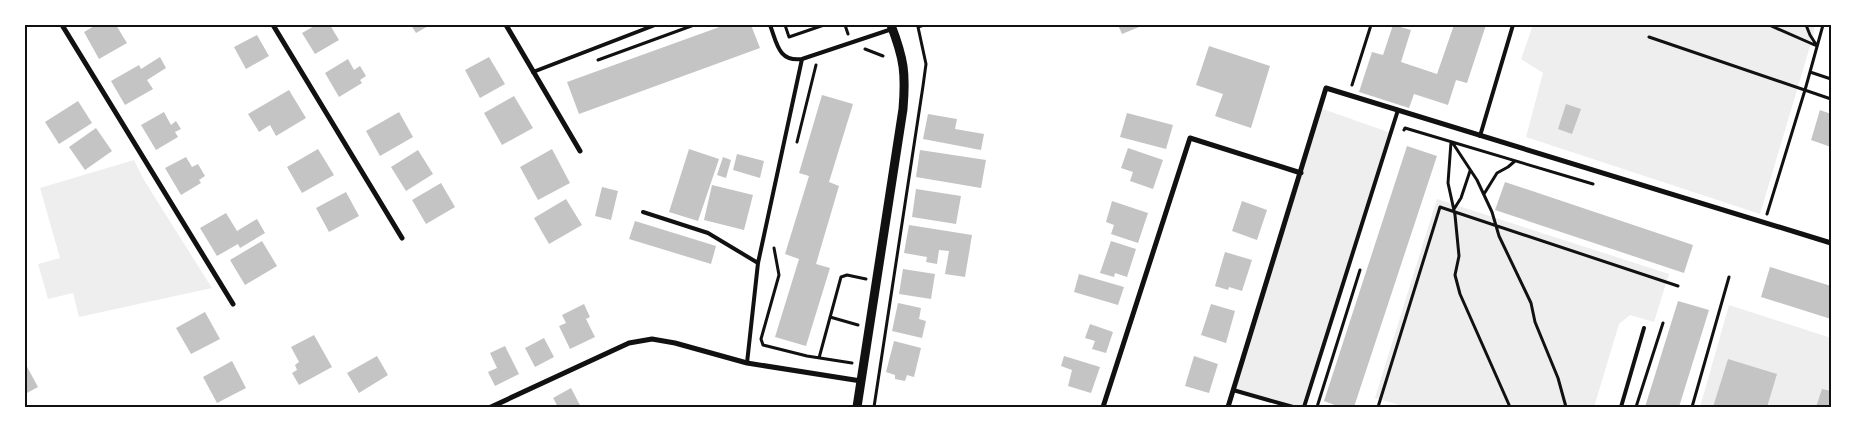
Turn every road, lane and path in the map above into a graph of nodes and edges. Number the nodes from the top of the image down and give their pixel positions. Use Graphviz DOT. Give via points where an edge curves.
graph roads {
  1 [pos="62,25"];
  2 [pos="273,25"];
  3 [pos="506,25"];
  4 [pos="655,25"];
  5 [pos="694,25"];
  6 [pos="770,25"];
  7 [pos="785,25"];
  8 [pos="824,25"];
  9 [pos="924,25"];
  10 [pos="1371,25"];
  11 [pos="1513,25"];
  12 [pos="1806,25"];
  13 [pos="1823,25"];
  14 [pos="1771,26"];
  15 [pos="892,27"];
  16 [pos="1649,37"];
  17 [pos="1817,46"];
  18 [pos="802,59"];
  19 [pos="597,61"];
  20 [pos="817,62"];
  21 [pos="533,72"];
  22 [pos="1810,72"];
  23 [pos="1831,80"];
  24 [pos="1805,90"];
  25 [pos="1349,95"];
  26 [pos="1831,99"];
  27 [pos="1398,110"];
  28 [pos="1480,136"];
  29 [pos="1402,137"];
  30 [pos="1451,142"];
  31 [pos="796,146"];
  32 [pos="580,151"];
  33 [pos="1515,161"];
  34 [pos="1470,170"];
  35 [pos="1301,173"];
  36 [pos="1600,186"];
  37 [pos="1484,194"];
  38 [pos="1454,211"];
  39 [pos="644,212"];
  40 [pos="1764,223"];
  41 [pos="1496,226"];
  42 [pos="402,238"];
  43 [pos="774,240"];
  44 [pos="1831,243"];
  45 [pos="758,264"];
  46 [pos="1361,267"];
  47 [pos="1728,277"];
  48 [pos="867,279"];
  49 [pos="1678,286"];
  50 [pos="233,304"];
  51 [pos="830,317"];
  52 [pos="1663,323"];
  53 [pos="859,325"];
  54 [pos="1644,328"];
  55 [pos="819,358"];
  56 [pos="748,363"];
  57 [pos="853,363"];
  58 [pos="862,382"];
  59 [pos="1233,390"];
  60 [pos="491,407"];
  61 [pos="857,407"];
  62 [pos="874,407"];
  63 [pos="1104,407"];
  64 [pos="1228,407"];
  65 [pos="1293,407"];
  66 [pos="1304,407"];
  67 [pos="1317,407"];
  68 [pos="1378,407"];
  69 [pos="1510,407"];
  70 [pos="1566,407"];
  71 [pos="1621,407"];
  72 [pos="1636,407"];
  73 [pos="1692,407"];
  1 -- 50 [label="street"];
  2 -- 42 [label="street"];
  3 -- 21 [label="street"];
  4 -- 21 [label="lane"];
  5 -- 19 [label="path"];
  6 -- 18 [label="lane" via="784,56"];
  7 -- 8 [label="path" via="789,38"];
  9 -- 62 [label="path" via="918,28 926,64"];
  10 -- 25 [label="path"];
  11 -- 28 [label="lane"];
  12 -- 17 [label="path"];
  13 -- 17 [label="path"];
  14 -- 17 [label="path"];
  15 -- 18 [label="lane"];
  15 -- 58 [label="street" via="902,54 905,79"];
  16 -- 24 [label="path"];
  17 -- 22 [label="path"];
  18 -- 45 [label="lane"];
  20 -- 31 [label="path"];
  21 -- 32 [label="street"];
  22 -- 23 [label="path"];
  22 -- 24 [label="path"];
  24 -- 26 [label="path"];
  24 -- 40 [label="path"];
  25 -- 27 [label="street"];
  25 -- 35 [label="street" via="1326,88"];
  27 -- 28 [label="street"];
  27 -- 66 [label="lane"];
  28 -- 40 [label="street"];
  29 -- 30 [label="path" via="1405,128"];
  30 -- 33 [label="path"];
  30 -- 34 [label="path"];
  30 -- 38 [label="path" via="1448,184"];
  33 -- 36 [label="path"];
  33 -- 37 [label="path" via="1497,172"];
  34 -- 37 [label="path"];
  34 -- 38 [label="path"];
  35 -- 59 [label="street"];
  35 -- 63 [label="street" via="1190,138"];
  37 -- 41 [label="path"];
  38 -- 41 [label="path"];
  38 -- 68 [label="path" via="1440,207"];
  38 -- 69 [label="path" via="1459,256 1455,275 1460,294"];
  39 -- 45 [label="lane" via="708,233"];
  40 -- 44 [label="street"];
  41 -- 49 [label="path"];
  41 -- 70 [label="path" via="1531,304"];
  43 -- 55 [label="path" via="779,275 761,338 763,345"];
  45 -- 56 [label="lane"];
  46 -- 67 [label="path"];
  47 -- 73 [label="path"];
  48 -- 51 [label="path" via="841,277"];
  51 -- 53 [label="path"];
  51 -- 55 [label="path"];
  52 -- 72 [label="path"];
  54 -- 71 [label="lane"];
  55 -- 57 [label="path"];
  56 -- 58 [label="street"];
  56 -- 60 [label="street" via="652,339 629,343"];
  58 -- 61 [label="street"];
  59 -- 64 [label="street"];
  59 -- 65 [label="lane"];
}
